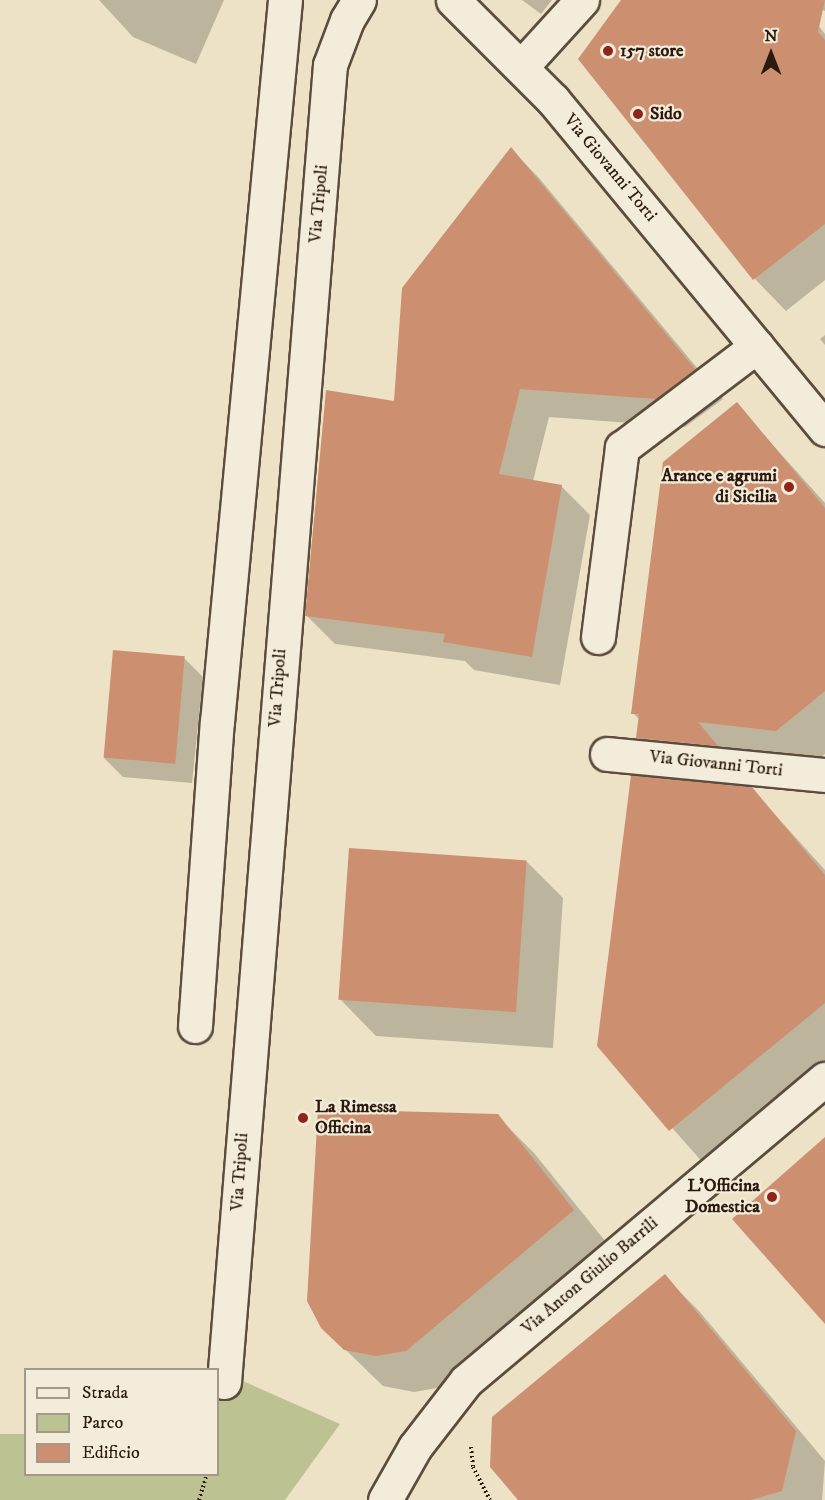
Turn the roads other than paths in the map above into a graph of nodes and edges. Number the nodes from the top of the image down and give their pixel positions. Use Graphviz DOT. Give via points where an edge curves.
graph roads {
  1 [pos="285,0"];
  2 [pos="359,0"];
  3 [pos="453,0"];
  4 [pos="582,0"];
  5 [pos="522,66"];
  6 [pos="757,346"];
  7 [pos="825,429"];
  8 [pos="598,637"];
  9 [pos="607,753"];
  10 [pos="825,775"];
  11 [pos="195,1026"];
  12 [pos="825,1079"];
  13 [pos="224,1382"];
  14 [pos="385,1500"];
  1 -- 11 [label="street" via="218,722"];
  2 -- 13 [label="street, Via Tripoli" via="330,65"];
  3 -- 5 [label="street, Via Giovanni Torti"];
  4 -- 5 [label="street"];
  5 -- 6 [label="street, Via Giovanni Torti"];
  6 -- 7 [label="street, Via Giovanni Torti"];
  6 -- 8 [label="street" via="622,448"];
  9 -- 10 [label="street, Via Giovanni Torti"];
  12 -- 14 [label="street, Via Anton Giulio Barrili" via="466,1381 415,1447"];
}
